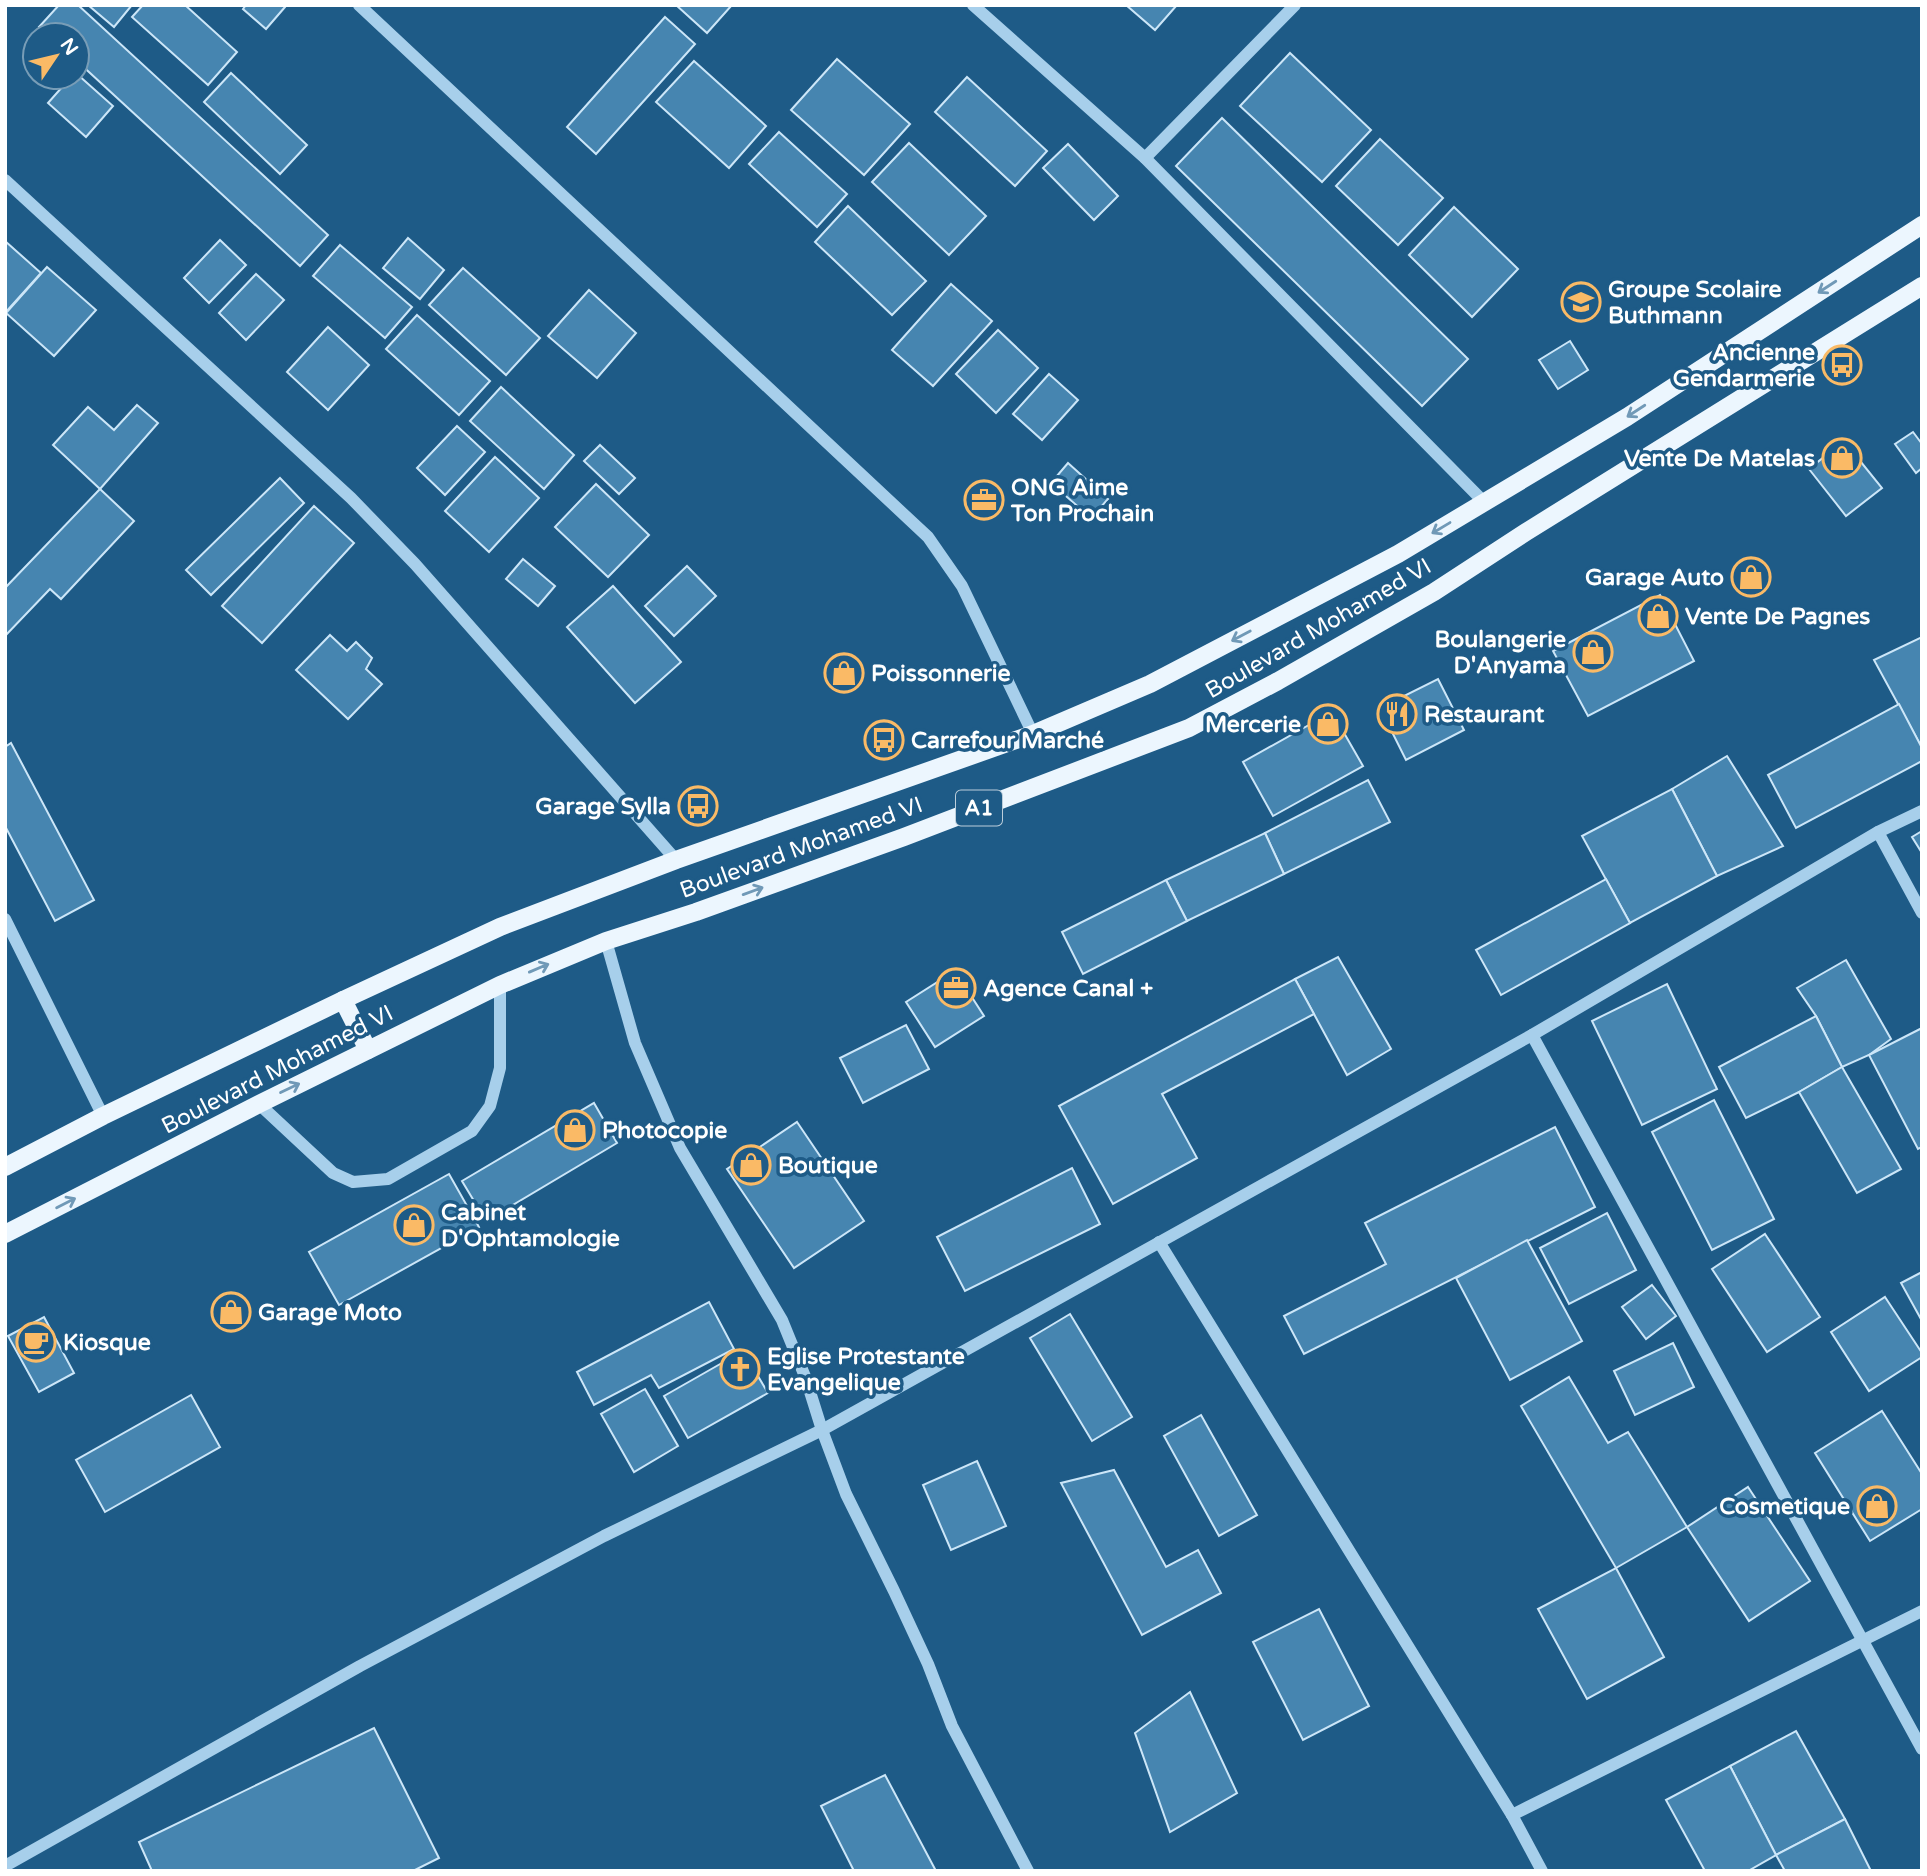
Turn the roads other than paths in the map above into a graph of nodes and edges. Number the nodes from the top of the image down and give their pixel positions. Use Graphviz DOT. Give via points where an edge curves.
graph roads {
  1 [pos="359,5"];
  2 [pos="973,5"];
  3 [pos="1295,5"];
  4 [pos="1145,158"];
  5 [pos="5,180"];
  6 [pos="1922,225"];
  7 [pos="1922,286"];
  8 [pos="1484,502"];
  9 [pos="1033,734"];
  10 [pos="1922,811"];
  11 [pos="1878,832"];
  12 [pos="676,860"];
  13 [pos="1922,913"];
  14 [pos="5,919"];
  15 [pos="606,941"];
  16 [pos="500,985"];
  17 [pos="343,1000"];
  18 [pos="1532,1035"];
  19 [pos="368,1050"];
  20 [pos="259,1104"];
  21 [pos="103,1116"];
  22 [pos="5,1167"];
  23 [pos="5,1234"];
  24 [pos="1159,1242"];
  25 [pos="821,1430"];
  26 [pos="1922,1611"];
  27 [pos="1863,1640"];
  28 [pos="1922,1749"];
  29 [pos="1512,1815"];
  30 [pos="5,1866"];
  31 [pos="1028,1871"];
  32 [pos="1542,1871"];
  1 -- 9 [label="street" via="928,537 962,586"];
  2 -- 4 [label="street"];
  3 -- 4 [label="street"];
  4 -- 8 [label="street"];
  5 -- 12 [label="street" via="351,498 415,564"];
  6 -- 8 [label="main road, Boulevard Mohamed VI / A1, one-way" via="1627,417"];
  15 -- 7 [label="main road, Boulevard Mohamed VI / A1, one-way" via="904,837 1189,728 1434,592"];
  8 -- 9 [label="main road, Boulevard Mohamed VI / A1, one-way" via="1398,554 1150,684"];
  9 -- 12 [label="main road, Boulevard Mohamed VI / A1"];
  10 -- 11 [label="street"];
  11 -- 13 [label="street"];
  11 -- 18 [label="street"];
  12 -- 17 [label="main road, Boulevard Mohamed VI / A1" via="499,927"];
  14 -- 21 [label="street"];
  16 -- 15 [label="main road, Boulevard Mohamed VI / A1, one-way"];
  15 -- 25 [label="street" via="635,1043 680,1148 782,1321"];
  16 -- 19 [label="main road, Boulevard Mohamed VI / A1"];
  16 -- 20 [label="street" via="500,1068 490,1106 472,1131 388,1179 353,1182 333,1173"];
  17 -- 19 [label="main road"];
  17 -- 21 [label="main road, Boulevard Mohamed VI / A1"];
  18 -- 24 [label="street"];
  18 -- 27 [label="street"];
  20 -- 19 [label="main road, Boulevard Mohamed VI / A1, one-way"];
  23 -- 20 [label="main road, Boulevard Mohamed VI / A1, one-way"];
  21 -- 22 [label="main road, Boulevard Mohamed VI / A1"];
  24 -- 25 [label="street"];
  24 -- 29 [label="street"];
  25 -- 30 [label="street" via="604,1536 372,1659"];
  25 -- 31 [label="street" via="952,1726"];
  26 -- 27 [label="street"];
  27 -- 28 [label="street"];
  27 -- 29 [label="street"];
  29 -- 32 [label="street"];
}
